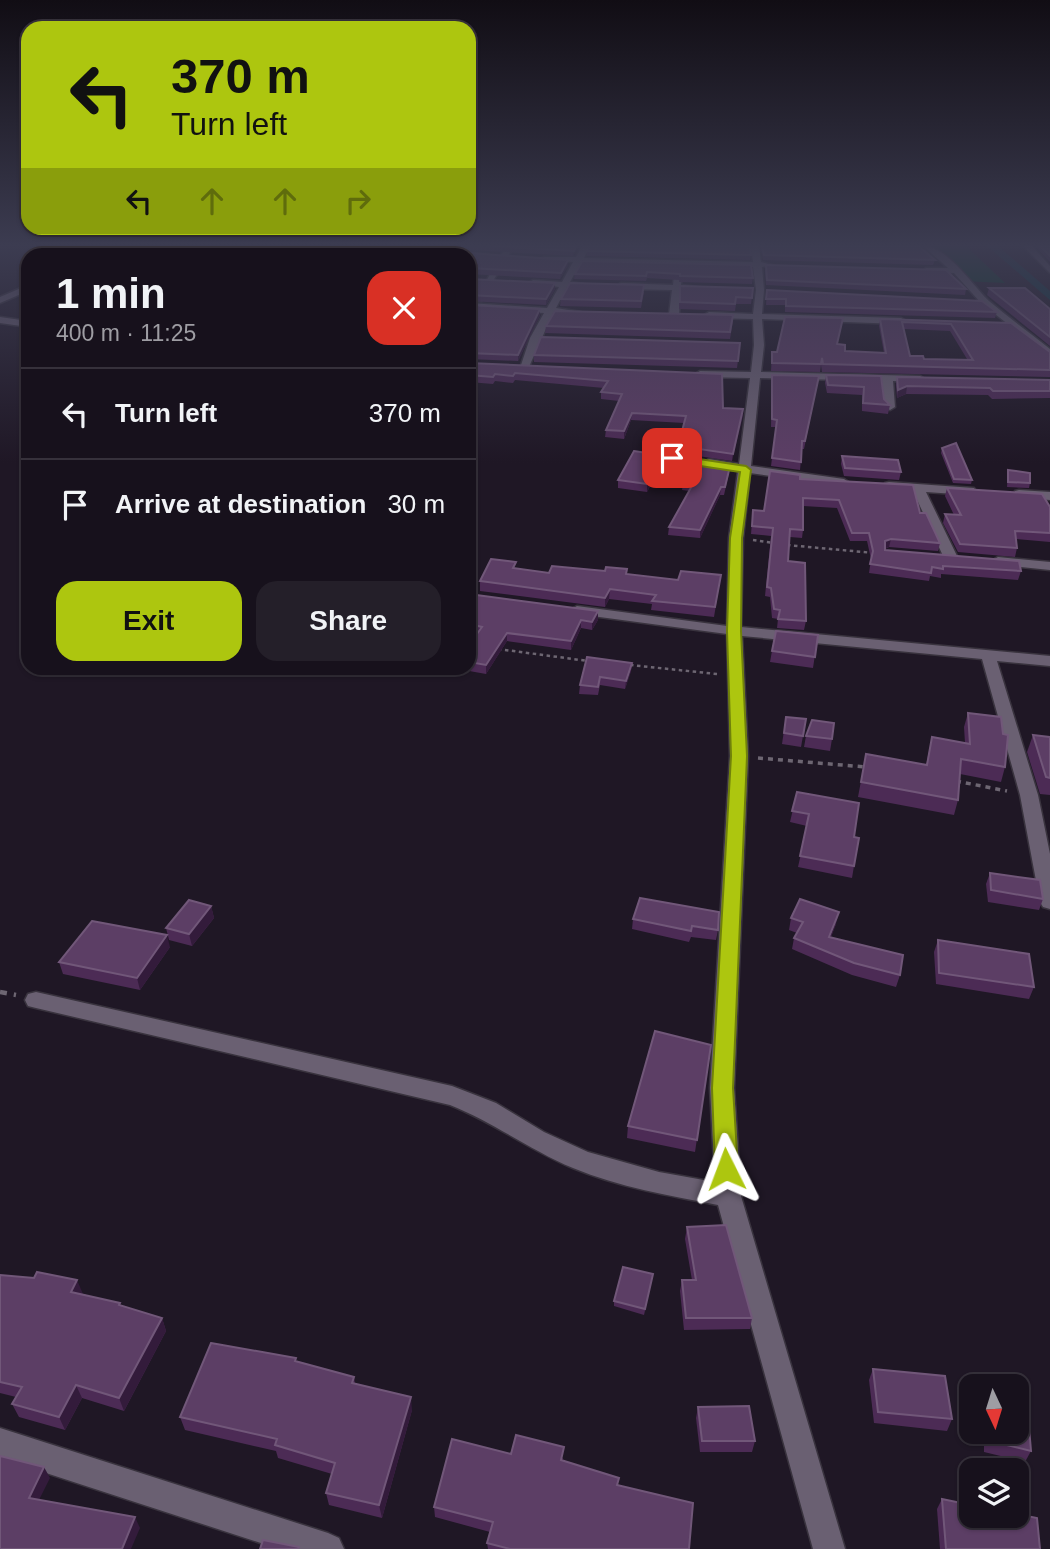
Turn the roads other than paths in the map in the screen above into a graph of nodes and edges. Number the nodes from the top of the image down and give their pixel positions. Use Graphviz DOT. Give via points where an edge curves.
graph roads {
  1 [pos="546,318"];
  2 [pos="757,318"];
  3 [pos="831,318"];
  4 [pos="1006,318"];
  5 [pos="0,320"];
  6 [pos="919,321"];
  7 [pos="21,323"];
  8 [pos="1000,323"];
  9 [pos="1013,324"];
  10 [pos="536,338"];
  11 [pos="549,338"];
  12 [pos="1050,354"];
  13 [pos="510,368"];
  14 [pos="523,369"];
  15 [pos="537,369"];
  16 [pos="687,374"];
  17 [pos="755,376"];
  18 [pos="887,378"];
  19 [pos="937,379"];
  20 [pos="890,407"];
  21 [pos="695,461"];
  22 [pos="746,470"];
  23 [pos="918,489"];
  24 [pos="1050,496"];
  25 [pos="1050,566"];
  26 [pos="562,608"];
  27 [pos="734,631"];
  28 [pos="988,655"];
  29 [pos="1050,661"];
  30 [pos="1050,902"];
  31 [pos="36,1000"];
  32 [pos="728,1196"];
  33 [pos="0,1443"];
  34 [pos="328,1549"];
  35 [pos="829,1549"];
  1 -- 10 [label="street"];
  2 -- 17 [label="street" via="752,345"];
  3 -- 6 [label="street"];
  4 -- 9 [label="street"];
  5 -- 7 [label="street"];
  8 -- 9 [label="street"];
  9 -- 12 [label="street"];
  10 -- 11 [label="street"];
  10 -- 14 [label="street"];
  13 -- 14 [label="street"];
  14 -- 15 [label="street"];
  16 -- 17 [label="street"];
  17 -- 18 [label="street"];
  17 -- 22 [label="street"];
  18 -- 19 [label="street"];
  18 -- 20 [label="street"];
  21 -- 22 [label="street"];
  22 -- 23 [label="street"];
  22 -- 27 [label="street" via="736,538"];
  23 -- 24 [label="street"];
  23 -- 25 [label="street" via="958,559"];
  26 -- 27 [label="street"];
  27 -- 28 [label="street"];
  27 -- 32 [label="street" via="739,756 722,1088"];
  28 -- 29 [label="street"];
  28 -- 30 [label="street" via="1029,795"];
  31 -- 32 [label="street" via="452,1096 583,1161 659,1183"];
  32 -- 35 [label="street"];
  33 -- 34 [label="street"];
}
